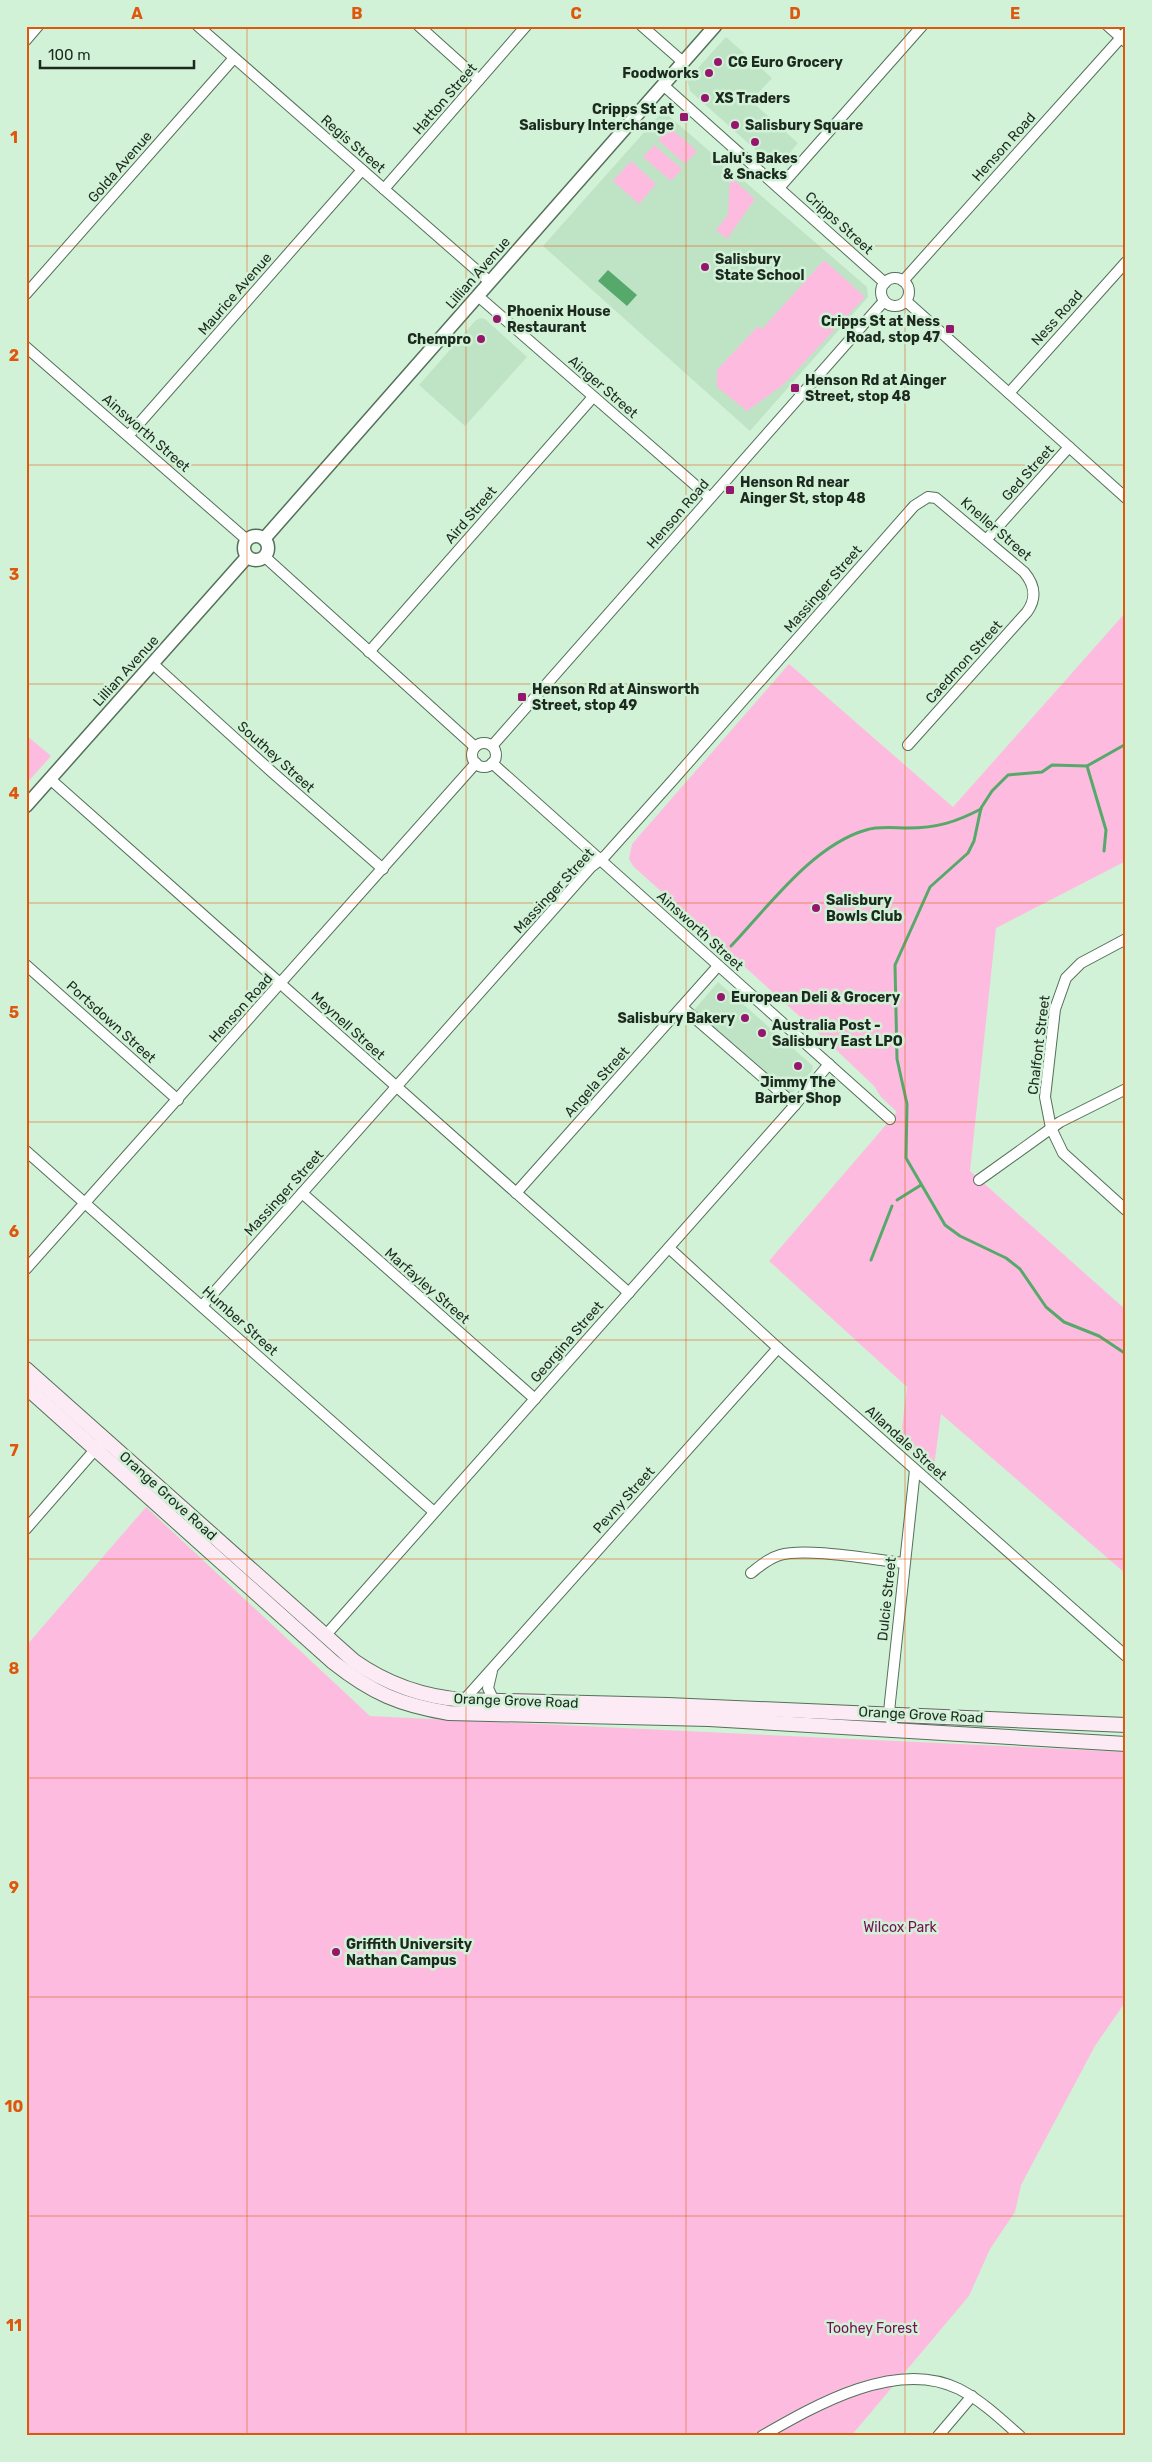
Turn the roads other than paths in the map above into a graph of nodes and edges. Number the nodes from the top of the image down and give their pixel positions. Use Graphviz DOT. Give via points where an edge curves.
graph roads {
  1 [pos="38,26"];
  2 [pos="198,26"];
  3 [pos="419,26"];
  4 [pos="526,26"];
  5 [pos="642,26"];
  6 [pos="715,26"];
  7 [pos="922,26"];
  8 [pos="1108,26"];
  9 [pos="1124,37"];
  10 [pos="26,40"];
  11 [pos="234,58"];
  12 [pos="683,62"];
  13 [pos="480,80"];
  14 [pos="663,85"];
  15 [pos="362,170"];
  16 [pos="779,188"];
  17 [pos="384,189"];
  18 [pos="1126,262"];
  19 [pos="903,281"];
  20 [pos="490,282"];
  21 [pos="885,283"];
  22 [pos="26,294"];
  23 [pos="478,296"];
  24 [pos="884,301"];
  25 [pos="906,301"];
  26 [pos="26,347"];
  27 [pos="1009,393"];
  28 [pos="593,397"];
  29 [pos="129,436"];
  30 [pos="1069,447"];
  31 [pos="1125,496"];
  32 [pos="928,497"];
  33 [pos="710,498"];
  34 [pos="264,538"];
  35 [pos="988,539"];
  36 [pos="247,540"];
  37 [pos="247,557"];
  38 [pos="265,557"];
  39 [pos="1034,594"];
  40 [pos="369,652"];
  41 [pos="153,664"];
  42 [pos="908,745"];
  43 [pos="492,746"];
  44 [pos="475,747"];
  45 [pos="476,763"];
  46 [pos="492,763"];
  47 [pos="50,779"];
  48 [pos="26,806"];
  49 [pos="600,859"];
  50 [pos="383,869"];
  51 [pos="1126,940"];
  52 [pos="26,965"];
  53 [pos="718,966"];
  54 [pos="281,984"];
  55 [pos="682,1007"];
  56 [pos="829,1064"];
  57 [pos="396,1087"];
  58 [pos="1126,1089"];
  59 [pos="178,1100"];
  60 [pos="795,1106"];
  61 [pos="890,1119"];
  62 [pos="1051,1128"];
  63 [pos="26,1151"];
  64 [pos="979,1180"];
  65 [pos="302,1193"];
  66 [pos="516,1193"];
  67 [pos="86,1204"];
  68 [pos="1126,1210"];
  69 [pos="669,1248"];
  70 [pos="26,1269"];
  71 [pos="628,1293"];
  72 [pos="202,1306"];
  73 [pos="778,1348"];
  74 [pos="26,1369"];
  75 [pos="26,1387"];
  76 [pos="535,1399"];
  77 [pos="100,1444"];
  78 [pos="915,1470"];
  79 [pos="434,1512"];
  80 [pos="26,1529"];
  81 [pos="904,1563"];
  82 [pos="751,1573"];
  83 [pos="325,1636"];
  84 [pos="1126,1656"];
  85 [pos="492,1671"];
  86 [pos="464,1700"];
  87 [pos="494,1701"];
  88 [pos="889,1713"];
  89 [pos="1126,1725"];
  90 [pos="894,1731"];
  91 [pos="1126,1744"];
  92 [pos="972,2396"];
  93 [pos="762,2436"];
  94 [pos="938,2436"];
  95 [pos="1020,2436"];
  1 -- 10 [label="street"];
  2 -- 11 [label="street, Regis Street"];
  3 -- 13 [label="street"];
  4 -- 13 [label="street, Hatton Street"];
  5 -- 12 [label="street"];
  6 -- 12 [label="street, Lillian Avenue"];
  7 -- 16 [label="street"];
  8 -- 9 [label="street"];
  9 -- 19 [label="street, Henson Road"];
  11 -- 15 [label="street, Regis Street"];
  11 -- 22 [label="street, Golda Avenue"];
  12 -- 14 [label="street, Lillian Avenue"];
  13 -- 17 [label="street, Hatton Street"];
  14 -- 16 [label="street, Cripps Street"];
  14 -- 20 [label="street, Lillian Avenue"];
  15 -- 17 [label="street, Regis Street"];
  15 -- 29 [label="street, Maurice Avenue"];
  16 -- 21 [label="street, Cripps Street"];
  17 -- 20 [label="street, Regis Street"];
  18 -- 27 [label="street, Ness Road"];
  19 -- 21 [label="street" via="892,279"];
  19 -- 25 [label="street" via="908,292"];
  20 -- 23 [label="street, Lillian Avenue"];
  21 -- 24 [label="street" via="881,290"];
  23 -- 28 [label="street, Ainger Street"];
  23 -- 34 [label="street, Lillian Avenue"];
  24 -- 25 [label="street" via="895,306"];
  24 -- 33 [label="street, Henson Road"];
  25 -- 27 [label="street"];
  26 -- 29 [label="street, Ainsworth Street"];
  27 -- 30 [label="street"];
  28 -- 33 [label="street, Ainger Street"];
  28 -- 40 [label="street, Aird Street"];
  29 -- 36 [label="street, Ainsworth Street"];
  30 -- 31 [label="street"];
  30 -- 35 [label="street, Ged Street"];
  32 -- 35 [label="street, Kneller Street" via="943,502"];
  32 -- 49 [label="street, Massinger Street" via="914,506"];
  33 -- 43 [label="street, Henson Road"];
  34 -- 36 [label="street" via="257,536"];
  34 -- 38 [label="street" via="268,545"];
  35 -- 39 [label="street, Kneller Street" via="1024,572 1034,586"];
  36 -- 37 [label="street" via="244,547"];
  37 -- 38 [label="street" via="254,560"];
  37 -- 41 [label="street, Lillian Avenue"];
  38 -- 40 [label="street"];
  39 -- 42 [label="street, Caedmon Street" via="1027,612"];
  40 -- 44 [label="street"];
  41 -- 47 [label="street, Lillian Avenue"];
  41 -- 50 [label="street, Southey Street"];
  43 -- 44 [label="street" via="485,743"];
  43 -- 46 [label="street" via="496,752"];
  44 -- 45 [label="street" via="472,757"];
  45 -- 46 [label="street" via="486,766"];
  45 -- 50 [label="street, Henson Road"];
  46 -- 49 [label="street, Ainsworth Street"];
  47 -- 48 [label="street, Lillian Avenue"];
  47 -- 54 [label="street, Meynell Street"];
  49 -- 53 [label="street, Ainsworth Street"];
  49 -- 57 [label="street, Massinger Street"];
  50 -- 54 [label="street, Henson Road"];
  51 -- 62 [label="street, Chalfont Street" via="1081,962 1066,978 1059,993 1045,1097"];
  52 -- 59 [label="street, Portsdown Street"];
  53 -- 55 [label="street, Angela Street"];
  53 -- 56 [label="street, Ainsworth Street"];
  54 -- 57 [label="street, Meynell Street"];
  54 -- 59 [label="street, Henson Road"];
  55 -- 60 [label="street"];
  55 -- 66 [label="street, Angela Street"];
  56 -- 60 [label="street, Georgina Street"];
  56 -- 61 [label="street, Ainsworth Street"];
  57 -- 65 [label="street, Massinger Street"];
  57 -- 66 [label="street, Meynell Street"];
  58 -- 62 [label="street"];
  59 -- 67 [label="street, Henson Road"];
  60 -- 69 [label="street, Georgina Street"];
  62 -- 64 [label="street"];
  62 -- 68 [label="street, Chalfont Street" via="1071,1162"];
  63 -- 67 [label="street, Humber Street"];
  65 -- 72 [label="street, Massinger Street"];
  65 -- 76 [label="street, Marfayley Street"];
  66 -- 71 [label="street, Meynell Street"];
  67 -- 70 [label="street, Henson Road"];
  67 -- 72 [label="street, Humber Street"];
  69 -- 71 [label="street, Georgina Street"];
  69 -- 73 [label="street, Allandale Street"];
  71 -- 76 [label="street, Georgina Street"];
  72 -- 79 [label="street, Humber Street"];
  73 -- 78 [label="street, Allandale Street"];
  73 -- 85 [label="street, Pevny Street"];
  74 -- 77 [label="main road, Orange Grove Road"];
  75 -- 77 [label="main road, Orange Grove Road"];
  76 -- 79 [label="street, Georgina Street"];
  77 -- 80 [label="street"];
  77 -- 83 [label="main road, Orange Grove Road"];
  77 -- 90 [label="main road, Orange Grove Road" via="333,1662 358,1682 385,1696 424,1709 449,1712 709,1719"];
  78 -- 81 [label="street, Dulcie Street"];
  78 -- 84 [label="street, Allandale Street"];
  79 -- 83 [label="street, Georgina Street"];
  81 -- 82 [label="street" via="800,1552 778,1556"];
  81 -- 88 [label="street, Dulcie Street"];
  83 -- 86 [label="main road, Orange Grove Road" via="354,1661 387,1682 425,1695"];
  85 -- 86 [label="street, Pevny Street"];
  85 -- 87 [label="street" via="488,1688"];
  86 -- 87 [label="main road, Orange Grove Road"];
  87 -- 88 [label="main road, Orange Grove Road"];
  88 -- 89 [label="main road, Orange Grove Road"];
  88 -- 90 [label="street, Dulcie Street"];
  90 -- 91 [label="main road, Orange Grove Road"];
  92 -- 93 [label="street" via="928,2379 884,2382 833,2400"];
  92 -- 94 [label="street"];
  92 -- 95 [label="street"];
}
